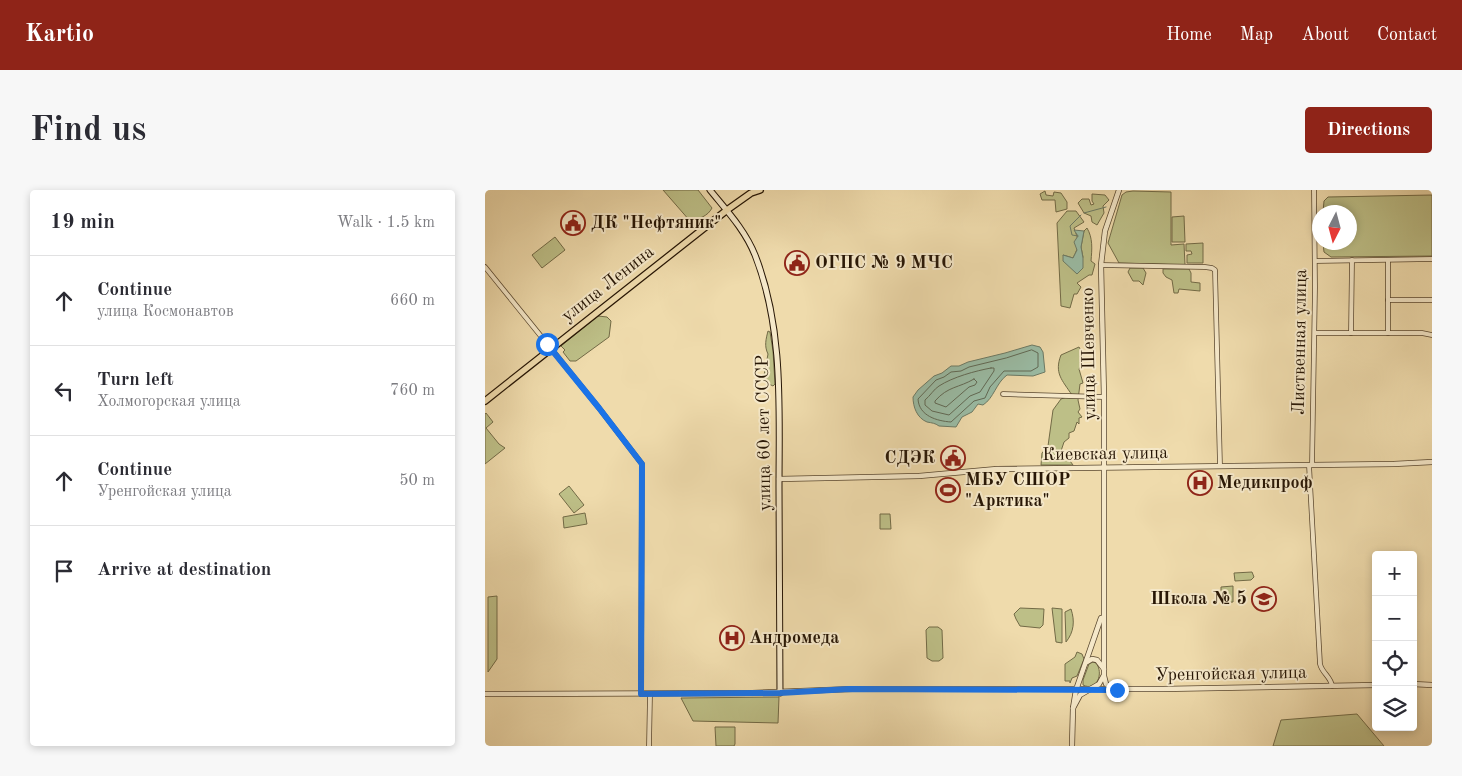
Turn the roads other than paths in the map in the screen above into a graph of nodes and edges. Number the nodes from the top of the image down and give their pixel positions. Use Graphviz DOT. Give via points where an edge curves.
graph roads {
  1 [pos="710,190"];
  2 [pos="760,190"];
  3 [pos="1119,190"];
  4 [pos="1314,190"];
  5 [pos="727,210"];
  6 [pos="1432,259"];
  7 [pos="1352,260"];
  8 [pos="1388,260"];
  9 [pos="1315,261"];
  10 [pos="1101,265"];
  11 [pos="485,267"];
  12 [pos="1388,300"];
  13 [pos="1432,300"];
  14 [pos="1315,333"];
  15 [pos="1351,333"];
  16 [pos="1388,333"];
  17 [pos="1432,335"];
  18 [pos="551,348"];
  19 [pos="1003,394"];
  20 [pos="1104,398"];
  21 [pos="485,401"];
  22 [pos="1432,462"];
  23 [pos="1310,465"];
  24 [pos="1220,466"];
  25 [pos="1103,467"];
  26 [pos="779,479"];
  27 [pos="1103,610"];
  28 [pos="1085,663"];
  29 [pos="1104,674"];
  30 [pos="1080,677"];
  31 [pos="1417,684"];
  32 [pos="1372,685"];
  33 [pos="1432,685"];
  34 [pos="1332,686"];
  35 [pos="1076,690"];
  36 [pos="1087,690"];
  37 [pos="1117,690"];
  38 [pos="780,693"];
  39 [pos="485,694"];
  40 [pos="641,694"];
  41 [pos="649,694"];
  42 [pos="1073,708"];
  43 [pos="649,746"];
  44 [pos="1072,746"];
  1 -- 5 [label="main road, улица 60 лет СССР"];
  2 -- 5 [label="main road, улица Ленина"];
  3 -- 10 [label="street, улица Шевченко" via="1105,231"];
  4 -- 9 [label="street, Лиственная улица"];
  5 -- 18 [label="main road, улица Ленина"];
  5 -- 26 [label="main road, улица 60 лет СССР" via="751,247 772,316 778,380"];
  6 -- 8 [label="street"];
  7 -- 8 [label="street"];
  7 -- 9 [label="street"];
  7 -- 15 [label="street"];
  8 -- 12 [label="street"];
  9 -- 14 [label="street, Лиственная улица"];
  10 -- 20 [label="street, улица Шевченко"];
  10 -- 24 [label="street" via="1205,267 1215,270"];
  11 -- 18 [label="street"];
  12 -- 13 [label="street"];
  12 -- 16 [label="street"];
  14 -- 15 [label="street"];
  14 -- 23 [label="street, Лиственная улица"];
  15 -- 16 [label="street"];
  16 -- 17 [label="street"];
  18 -- 21 [label="main road, улица Ленина"];
  18 -- 40 [label="street" via="642,464"];
  19 -- 20 [label="street"];
  20 -- 25 [label="street, улица Шевченко"];
  22 -- 23 [label="street, Киевская улица"];
  23 -- 24 [label="street, Киевская улица"];
  23 -- 34 [label="street, Лиственная улица" via="1320,664"];
  24 -- 25 [label="street, Киевская улица"];
  25 -- 26 [label="street, Киевская улица"];
  25 -- 27 [label="street, улица Шевченко"];
  26 -- 38 [label="main road, улица 60 лет СССР"];
  27 -- 28 [label="street"];
  27 -- 29 [label="street"];
  28 -- 29 [label="street" via="1097,660"];
  28 -- 30 [label="street"];
  29 -- 36 [label="street" via="1099,684"];
  29 -- 37 [label="street" via="1108,687"];
  30 -- 35 [label="street"];
  30 -- 36 [label="street" via="1081,686"];
  31 -- 33 [label="street"];
  32 -- 34 [label="street, Уренгойская улица"];
  34 -- 37 [label="street, Уренгойская улица"];
  35 -- 36 [label="street, Уренгойская улица"];
  35 -- 38 [label="street, Уренгойская улица" via="849,689"];
  35 -- 42 [label="street"];
  36 -- 37 [label="street, Уренгойская улица"];
  36 -- 42 [label="street" via="1077,697"];
  38 -- 41 [label="street, Уренгойская улица"];
  39 -- 40 [label="street, Уренгойская улица"];
  40 -- 41 [label="street, Уренгойская улица"];
  41 -- 43 [label="street"];
  42 -- 44 [label="street"];
}
